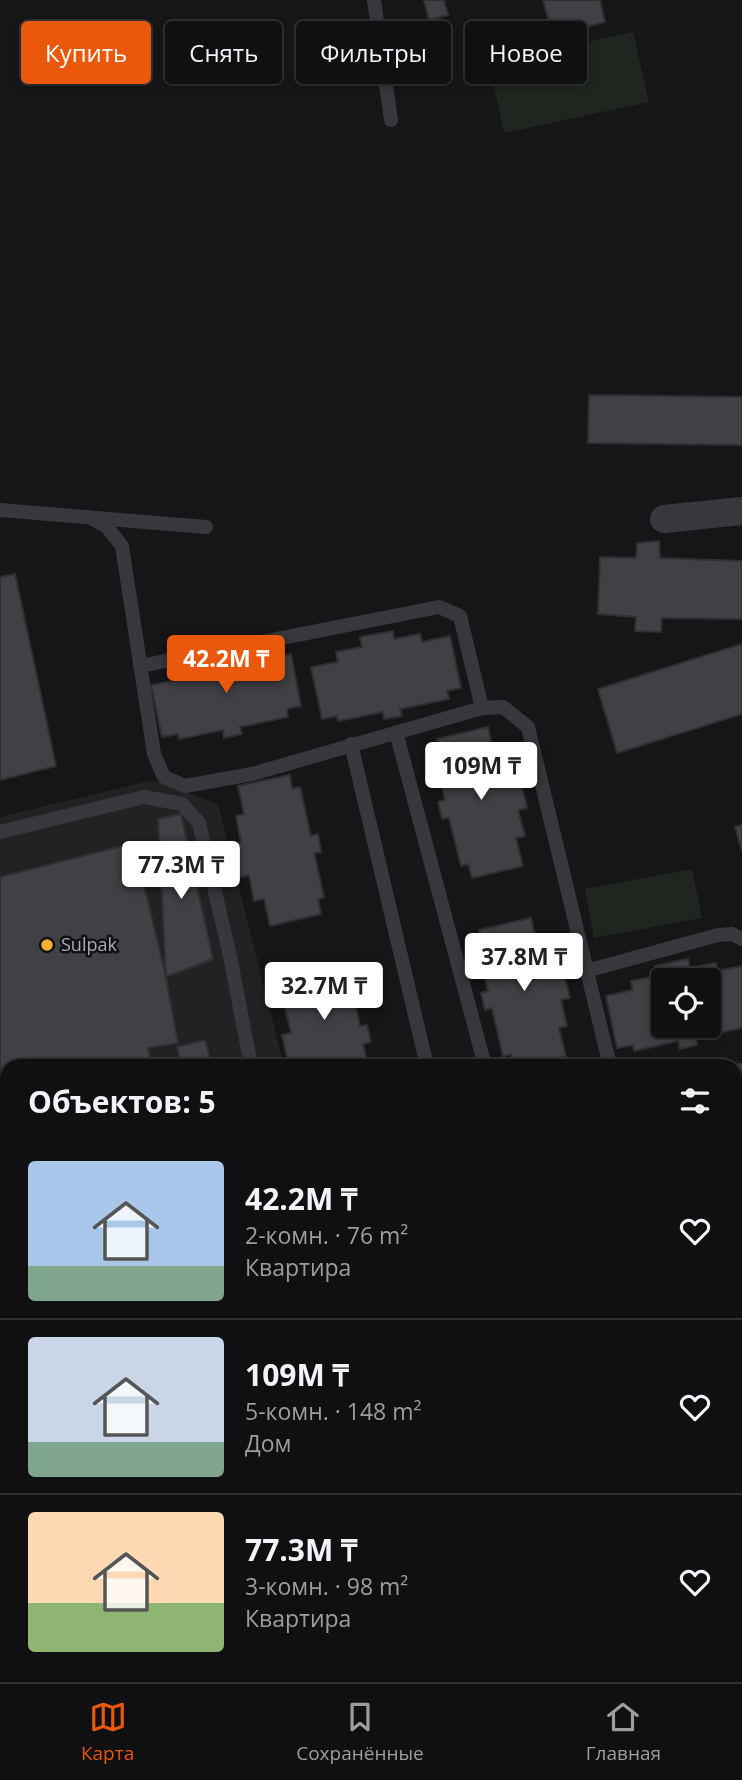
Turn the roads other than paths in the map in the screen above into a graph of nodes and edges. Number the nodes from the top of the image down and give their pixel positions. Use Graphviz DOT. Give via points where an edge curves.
graph roads {
  1 [pos="374,0"];
  2 [pos="391,120"];
  3 [pos="0,510"];
  4 [pos="742,511"];
  5 [pos="89,517"];
  6 [pos="664,519"];
  7 [pos="206,527"];
  8 [pos="140,666"];
  9 [pos="482,708"];
  10 [pos="396,732"];
  11 [pos="351,744"];
  12 [pos="0,832"];
  13 [pos="742,939"];
  14 [pos="586,971"];
  15 [pos="250,1059"];
  16 [pos="425,1059"];
  17 [pos="483,1059"];
  18 [pos="608,1059"];
  1 -- 2 [label="lane"];
  3 -- 5 [label="lane"];
  4 -- 6 [label="street"];
  5 -- 7 [label="lane"];
  5 -- 8 [label="lane" via="106,526 122,546"];
  8 -- 9 [label="lane" via="439,607 460,616"];
  8 -- 11 [label="lane" via="154,754 164,777 185,786 252,774"];
  9 -- 10 [label="lane"];
  9 -- 14 [label="lane" via="503,707 528,727"];
  10 -- 11 [label="lane"];
  10 -- 17 [label="lane"];
  11 -- 16 [label="lane"];
  12 -- 15 [label="lane" via="144,797 182,804 199,823"];
  13 -- 14 [label="lane" via="718,934"];
  14 -- 18 [label="lane"];
}
